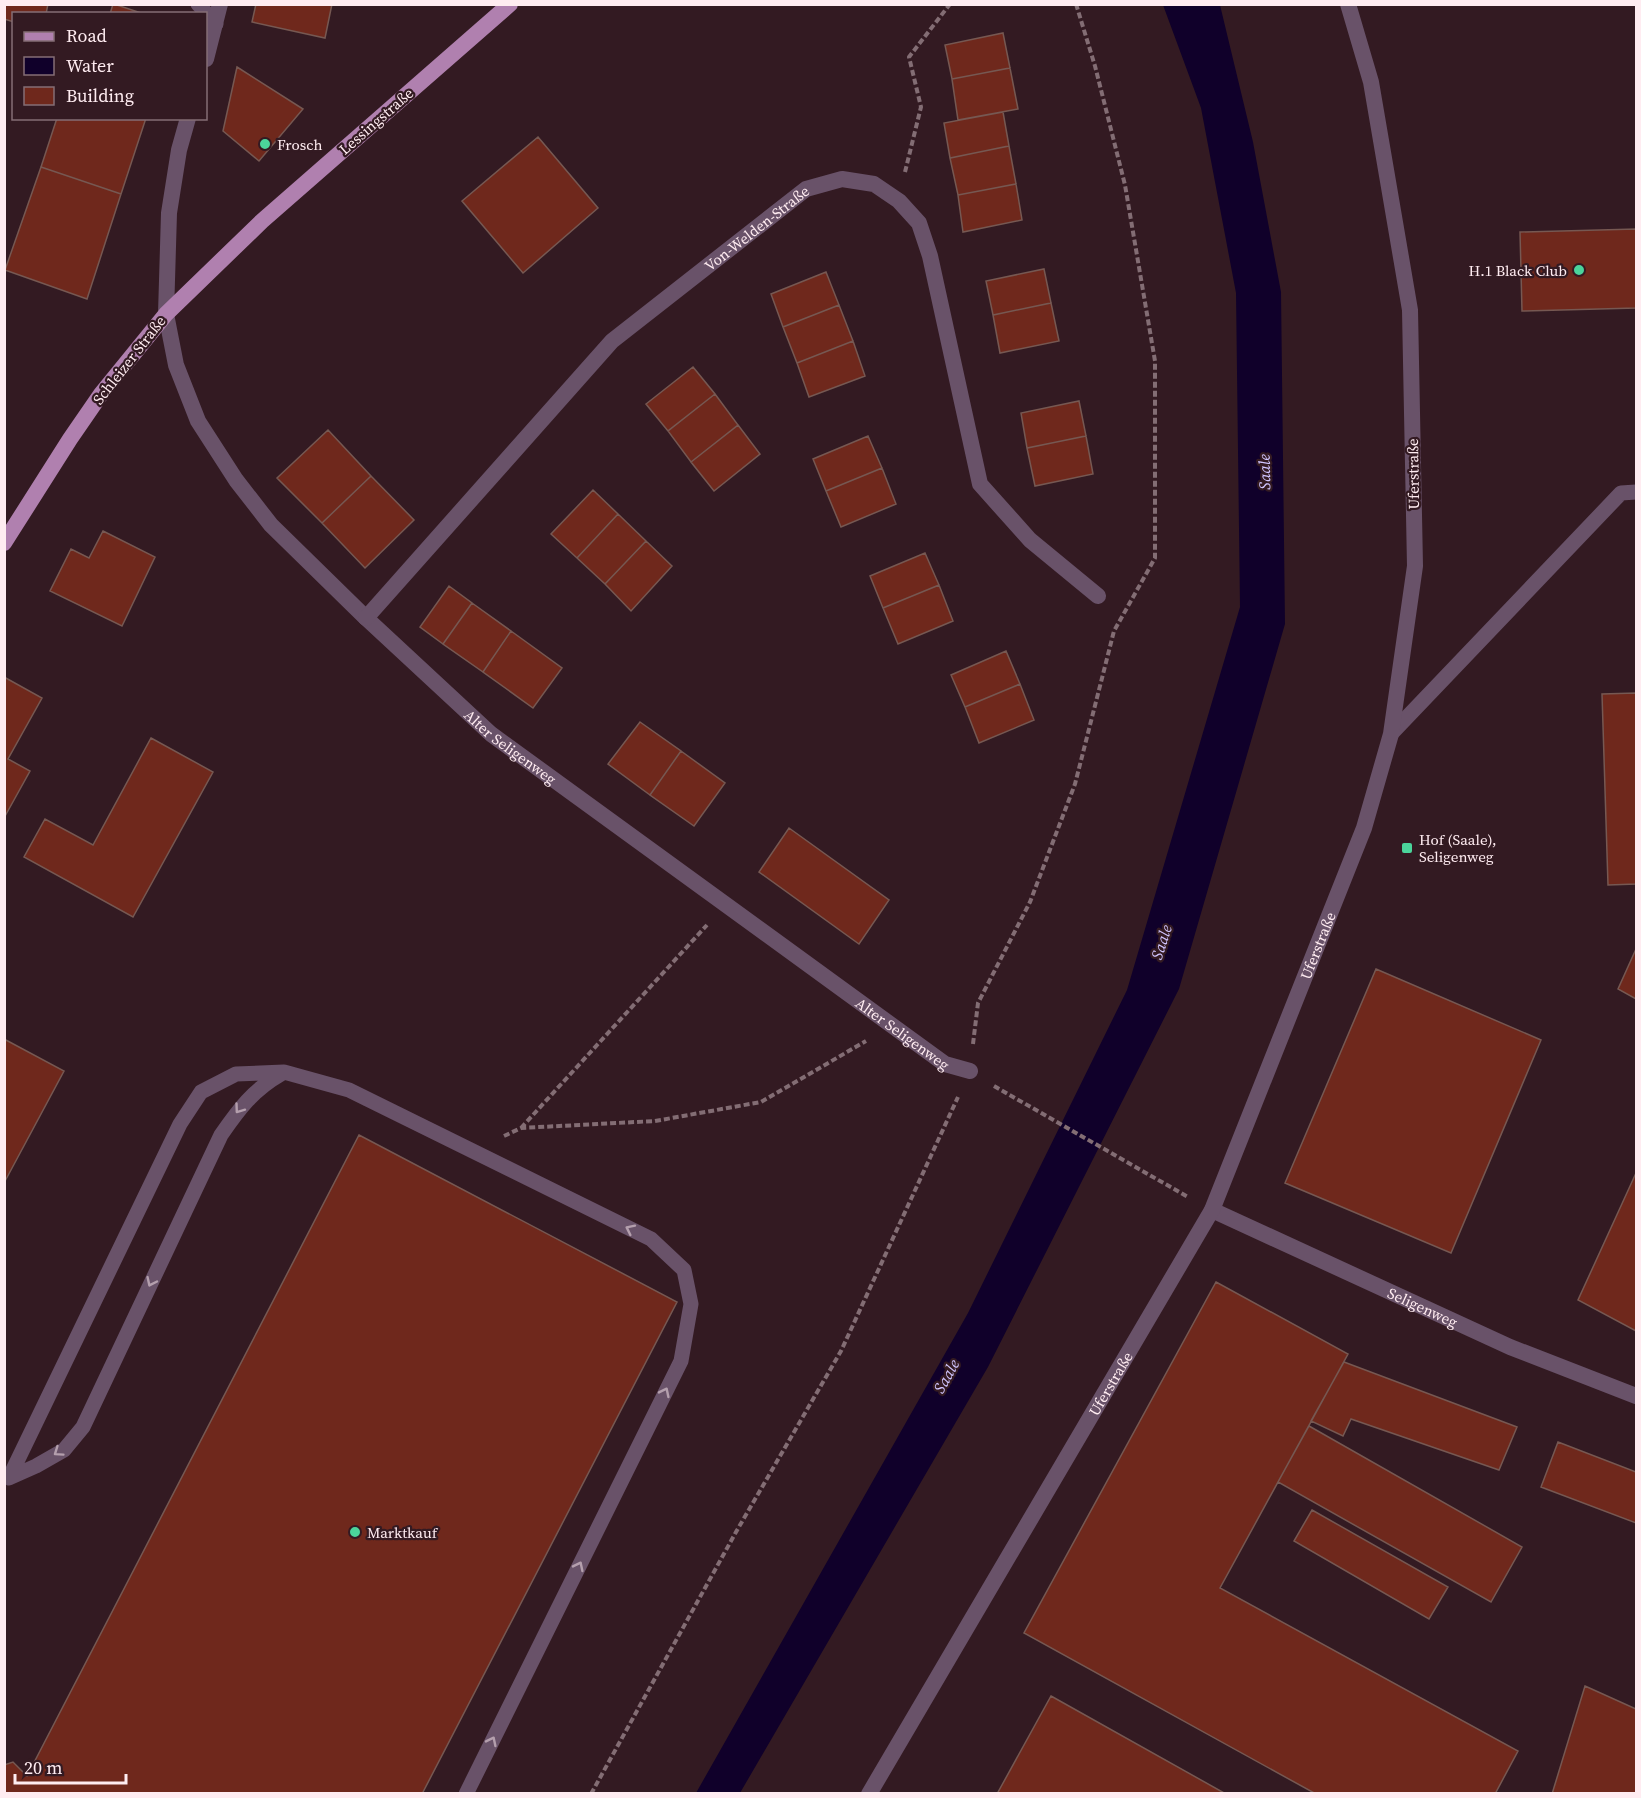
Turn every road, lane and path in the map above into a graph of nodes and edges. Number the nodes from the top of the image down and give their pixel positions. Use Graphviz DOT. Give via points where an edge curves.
graph roads {
  1 [pos="220,4"];
  2 [pos="510,4"];
  3 [pos="950,4"];
  4 [pos="1076,4"];
  5 [pos="1348,4"];
  6 [pos="207,14"];
  7 [pos="216,24"];
  8 [pos="207,56"];
  9 [pos="187,120"];
  10 [pos="899,201"];
  11 [pos="166,314"];
  12 [pos="1636,492"];
  13 [pos="4,543"];
  14 [pos="1098,596"];
  15 [pos="366,618"];
  16 [pos="1391,734"];
  17 [pos="726,905"];
  18 [pos="892,1025"];
  19 [pos="970,1071"];
  20 [pos="284,1072"];
  21 [pos="991,1084"];
  22 [pos="521,1128"];
  23 [pos="473,1151"];
  24 [pos="1176,1191"];
  25 [pos="1212,1210"];
  26 [pos="1636,1396"];
  27 [pos="466,1794"];
  28 [pos="591,1794"];
  29 [pos="869,1794"];
  1 -- 7 [label="street"];
  2 -- 11 [label="main road, Lessingstraße" via="262,221"];
  3 -- 10 [label="path" via="909,57 921,107"];
  4 -- 19 [label="path" via="1125,185 1155,361 1155,558 1114,631 1075,784 1030,902 978,1003"];
  5 -- 16 [label="street, Uferstraße" via="1371,82 1410,310 1415,566"];
  6 -- 7 [label="lane"];
  7 -- 8 [label="street"];
  9 -- 11 [label="street, Schleizer Straße" via="169,213"];
  10 -- 14 [label="street, Von-Welden-Straße" via="919,223 930,256 980,484 1030,540"];
  10 -- 15 [label="street, Von-Welden-Straße" via="874,184 842,179 806,189 787,203 612,341"];
  11 -- 13 [label="main road, Schleizer Straße" via="101,394"];
  11 -- 15 [label="street, Alter Seligenweg" via="177,365 198,421 236,480 272,525"];
  12 -- 16 [label="lane" via="1621,493"];
  15 -- 17 [label="street, Alter Seligenweg" via="490,734"];
  16 -- 25 [label="street, Uferstraße" via="1364,828"];
  17 -- 18 [label="street, Alter Seligenweg"];
  17 -- 22 [label="path"];
  18 -- 19 [label="street, Alter Seligenweg" via="945,1064"];
  18 -- 22 [label="path" via="761,1102 655,1120"];
  19 -- 28 [label="path" via="841,1351 735,1532"];
  20 -- 20 [label="lane, one-way" via="246,1100 221,1135 83,1427 64,1450 9,1478 180,1124 201,1092 236,1074"];
  20 -- 23 [label="lane" via="349,1090"];
  21 -- 24 [label="path"];
  22 -- 23 [label="path"];
  27 -- 23 [label="lane, one-way" via="681,1361 691,1304 684,1270 651,1239"];
  25 -- 26 [label="street, Seligenweg" via="1510,1347"];
  25 -- 29 [label="street, Uferstraße"];
}
